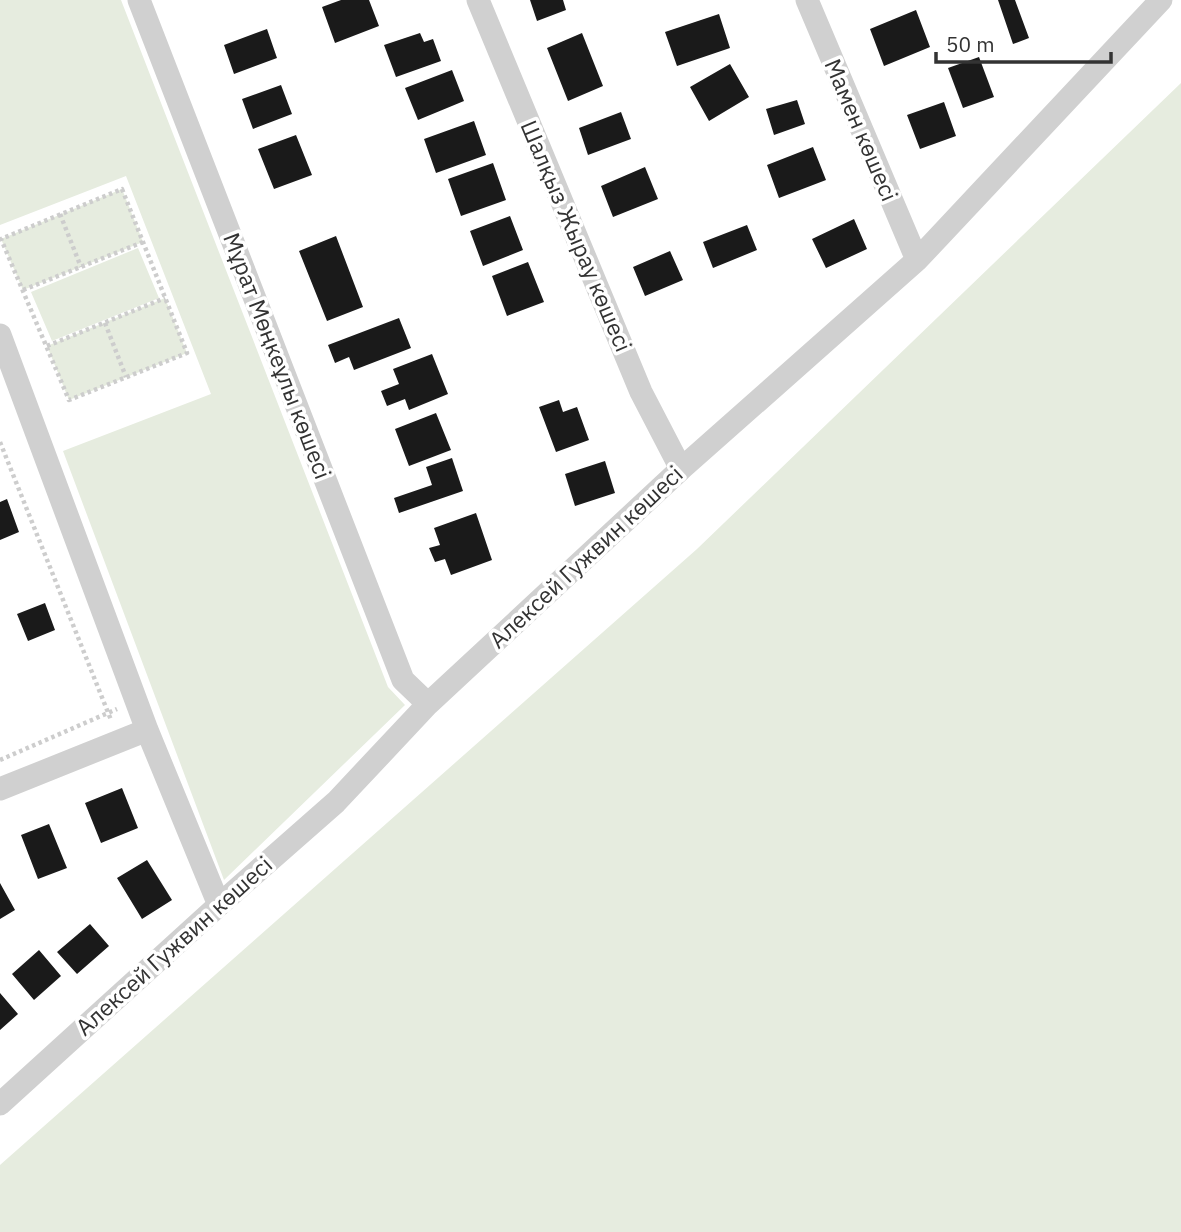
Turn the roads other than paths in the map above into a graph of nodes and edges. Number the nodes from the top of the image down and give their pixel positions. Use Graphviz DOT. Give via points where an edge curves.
graph roads {
  1 [pos="139,0"];
  2 [pos="478,0"];
  3 [pos="807,0"];
  4 [pos="1150,4"];
  5 [pos="916,260"];
  6 [pos="0,335"];
  7 [pos="681,469"];
  8 [pos="428,704"];
  9 [pos="147,730"];
  10 [pos="0,789"];
  11 [pos="219,905"];
  12 [pos="0,1104"];
  1 -- 8 [label="street, Мұрат Мөңкеұлы көшесі" via="403,680"];
  2 -- 7 [label="street, Шалқыз Жырау көшесі" via="641,392"];
  3 -- 5 [label="street, Мамен көшесі"];
  4 -- 5 [label="street, Алексей Гужвин көшесі"];
  5 -- 7 [label="street, Алексей Гужвин көшесі"];
  6 -- 9 [label="street"];
  7 -- 8 [label="street, Алексей Гужвин көшесі"];
  8 -- 11 [label="street, Алексей Гужвин көшесі" via="336,802"];
  9 -- 10 [label="street"];
  9 -- 11 [label="street"];
  11 -- 12 [label="street, Алексей Гужвин көшесі"];
}
